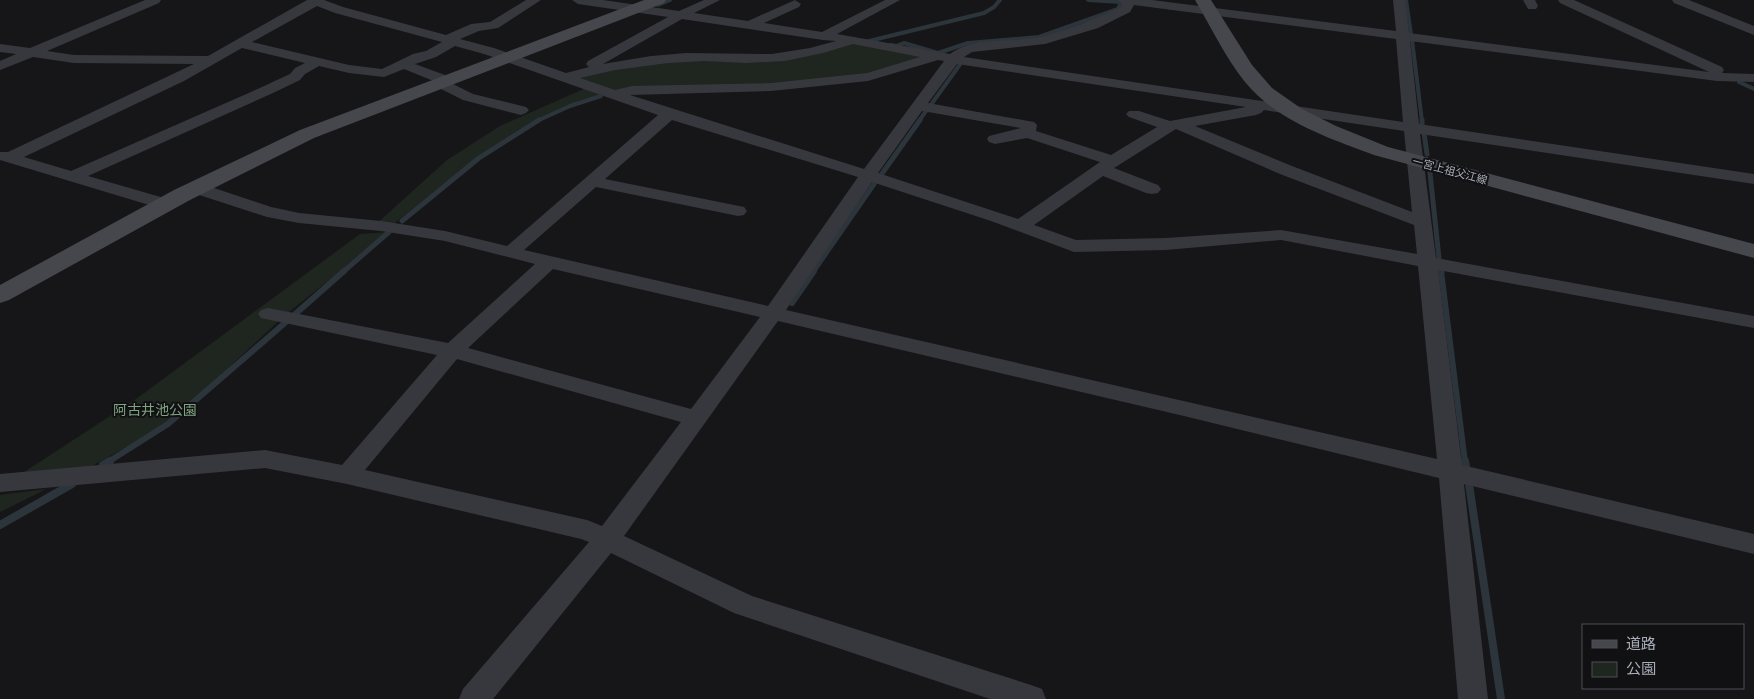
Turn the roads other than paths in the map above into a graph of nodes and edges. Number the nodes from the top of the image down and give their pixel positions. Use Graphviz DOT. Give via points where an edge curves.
graph roads {
  1 [pos="155,0"];
  2 [pos="316,0"];
  3 [pos="535,0"];
  4 [pos="578,0"];
  5 [pos="658,0"];
  6 [pos="714,0"];
  7 [pos="894,0"];
  8 [pos="1128,0"];
  9 [pos="1399,0"];
  10 [pos="1564,0"];
  11 [pos="1678,0"];
  12 [pos="795,4"];
  13 [pos="1206,5"];
  14 [pos="636,9"];
  15 [pos="682,14"];
  16 [pos="750,25"];
  17 [pos="1754,31"];
  18 [pos="823,36"];
  19 [pos="1403,36"];
  20 [pos="450,40"];
  21 [pos="853,40"];
  22 [pos="284,42"];
  23 [pos="242,44"];
  24 [pos="0,48"];
  25 [pos="268,50"];
  26 [pos="31,53"];
  27 [pos="937,56"];
  28 [pos="509,59"];
  29 [pos="953,59"];
  30 [pos="214,60"];
  31 [pos="317,62"];
  32 [pos="403,64"];
  33 [pos="0,66"];
  34 [pos="1717,77"];
  35 [pos="564,78"];
  36 [pos="1735,78"];
  37 [pos="1754,78"];
  38 [pos="445,82"];
  39 [pos="1750,89"];
  40 [pos="613,95"];
  41 [pos="919,106"];
  42 [pos="1280,109"];
  43 [pos="522,110"];
  44 [pos="669,114"];
  45 [pos="1134,114"];
  46 [pos="1174,126"];
  47 [pos="1412,128"];
  48 [pos="1028,133"];
  49 [pos="995,139"];
  50 [pos="5,156"];
  51 [pos="1415,160"];
  52 [pos="1107,165"];
  53 [pos="868,175"];
  54 [pos="73,176"];
  55 [pos="1754,179"];
  56 [pos="592,181"];
  57 [pos="196,188"];
  58 [pos="1152,190"];
  59 [pos="165,204"];
  60 [pos="738,211"];
  61 [pos="1423,222"];
  62 [pos="1020,226"];
  63 [pos="1754,250"];
  64 [pos="511,252"];
  65 [pos="549,262"];
  66 [pos="1428,262"];
  67 [pos="0,295"];
  68 [pos="268,314"];
  69 [pos="773,314"];
  70 [pos="1754,322"];
  71 [pos="452,351"];
  72 [pos="696,418"];
  73 [pos="1450,473"];
  74 [pos="347,475"];
  75 [pos="0,483"];
  76 [pos="607,539"];
  77 [pos="1754,544"];
  78 [pos="474,699"];
  79 [pos="1031,699"];
  80 [pos="1473,699"];
  1 -- 26 [label="street"];
  2 -- 20 [label="street" via="346,12"];
  2 -- 23 [label="street"];
  3 -- 20 [label="street" via="493,24 476,27"];
  4 -- 14 [label="street"];
  5 -- 14 [label="street"];
  6 -- 15 [label="street"];
  7 -- 18 [label="street"];
  8 -- 13 [label="street"];
  8 -- 29 [label="street" via="1126,9 1093,25 1040,41 964,50"];
  9 -- 19 [label="street"];
  10 -- 36 [label="street"];
  11 -- 17 [label="street"];
  12 -- 16 [label="street"];
  13 -- 19 [label="street"];
  13 -- 42 [label="street, 一宮上祖父江線" via="1251,76"];
  14 -- 15 [label="street"];
  14 -- 28 [label="street"];
  15 -- 16 [label="street"];
  15 -- 35 [label="street"];
  16 -- 18 [label="street"];
  18 -- 21 [label="street"];
  19 -- 34 [label="street"];
  19 -- 47 [label="street"];
  20 -- 28 [label="street"];
  20 -- 32 [label="street" via="432,54"];
  21 -- 27 [label="street"];
  21 -- 35 [label="street" via="795,55 668,60 599,69"];
  22 -- 25 [label="street"];
  23 -- 25 [label="street"];
  23 -- 30 [label="street"];
  24 -- 26 [label="street"];
  25 -- 31 [label="street"];
  26 -- 30 [label="street" via="74,59"];
  26 -- 33 [label="street"];
  27 -- 29 [label="street"];
  27 -- 40 [label="street" via="868,77 771,87 632,90"];
  28 -- 35 [label="street"];
  28 -- 38 [label="street"];
  29 -- 41 [label="street"];
  29 -- 42 [label="street"];
  30 -- 50 [label="street"];
  31 -- 32 [label="street" via="384,73"];
  31 -- 54 [label="street" via="230,109 195,121"];
  32 -- 38 [label="street"];
  34 -- 36 [label="street"];
  34 -- 39 [label="street"];
  35 -- 40 [label="street"];
  36 -- 37 [label="street"];
  36 -- 39 [label="street"];
  38 -- 43 [label="street" via="468,97"];
  38 -- 57 [label="street" via="307,134"];
  40 -- 44 [label="street"];
  41 -- 48 [label="street" via="1029,125"];
  41 -- 53 [label="street"];
  42 -- 46 [label="street"];
  42 -- 47 [label="street"];
  42 -- 51 [label="street, 一宮上祖父江線" via="1333,133"];
  44 -- 53 [label="street"];
  44 -- 56 [label="street"];
  45 -- 46 [label="street"];
  46 -- 52 [label="street"];
  46 -- 61 [label="street"];
  47 -- 51 [label="street"];
  47 -- 55 [label="street"];
  48 -- 49 [label="street"];
  48 -- 52 [label="street"];
  50 -- 54 [label="street"];
  51 -- 61 [label="street"];
  51 -- 63 [label="street, 一宮上祖父江線"];
  52 -- 58 [label="street"];
  52 -- 62 [label="street"];
  53 -- 62 [label="street"];
  53 -- 69 [label="street"];
  54 -- 59 [label="street"];
  56 -- 60 [label="street"];
  56 -- 64 [label="street"];
  57 -- 59 [label="street"];
  57 -- 64 [label="street" via="299,218 445,236"];
  59 -- 67 [label="street"];
  61 -- 66 [label="street"];
  62 -- 66 [label="street" via="1074,246 1166,244 1280,235"];
  64 -- 65 [label="street"];
  65 -- 69 [label="street"];
  65 -- 71 [label="street"];
  66 -- 70 [label="street"];
  66 -- 73 [label="street"];
  68 -- 71 [label="street"];
  69 -- 72 [label="street"];
  69 -- 73 [label="street"];
  71 -- 72 [label="street"];
  71 -- 74 [label="street"];
  72 -- 76 [label="street"];
  73 -- 77 [label="street"];
  73 -- 80 [label="street"];
  74 -- 75 [label="street" via="265,459"];
  74 -- 76 [label="street" via="587,530"];
  76 -- 78 [label="street"];
  76 -- 79 [label="street" via="744,605"];
}
